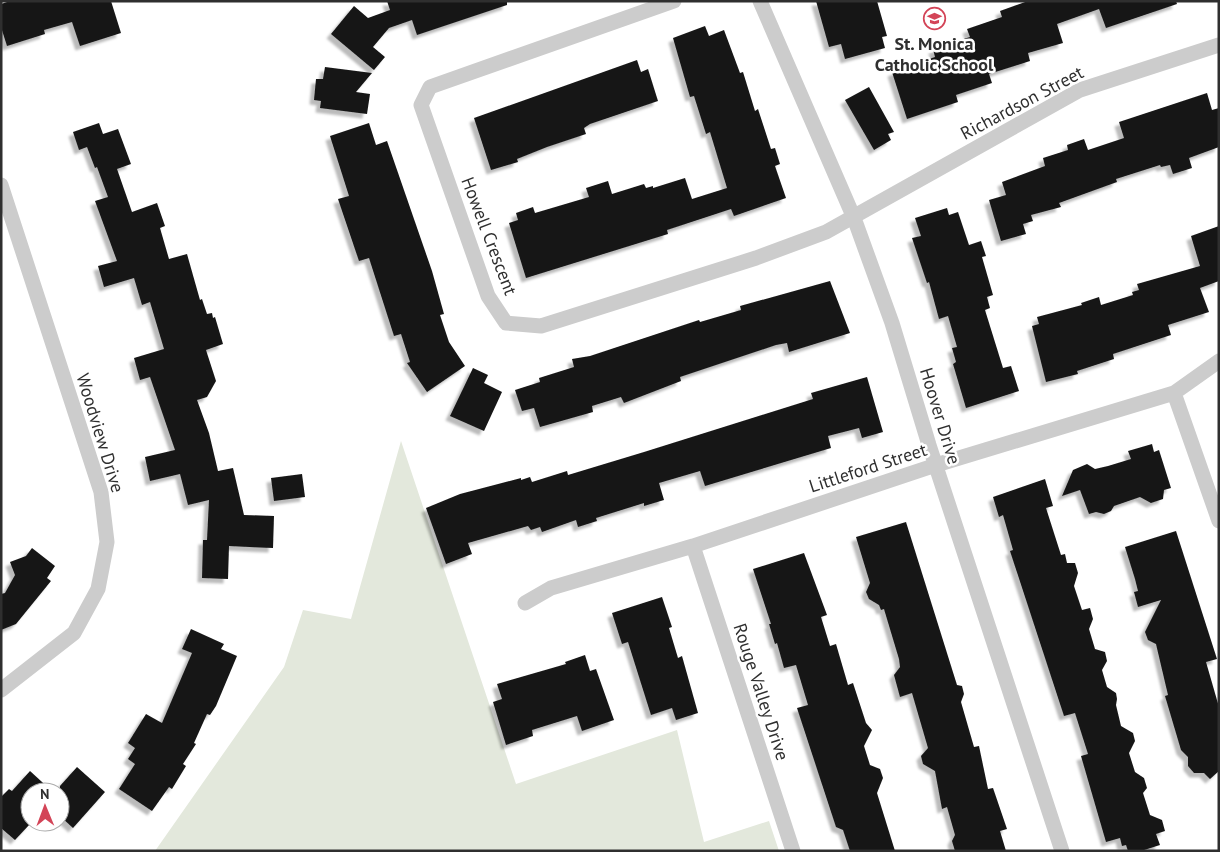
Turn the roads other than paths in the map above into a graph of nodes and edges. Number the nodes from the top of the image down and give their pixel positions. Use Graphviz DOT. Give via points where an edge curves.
graph roads {
  1 [pos="674,1"];
  2 [pos="760,1"];
  3 [pos="1219,45"];
  4 [pos="1,185"];
  5 [pos="854,218"];
  6 [pos="1219,361"];
  7 [pos="1174,393"];
  8 [pos="936,465"];
  9 [pos="1219,521"];
  10 [pos="693,546"];
  11 [pos="525,603"];
  12 [pos="1,690"];
  13 [pos="792,851"];
  14 [pos="1062,851"];
  1 -- 5 [label="street, Howell Crescent" via="430,87 421,104 488,296 506,323 541,326 756,258"];
  2 -- 5 [label="street, Hoover Drive"];
  3 -- 5 [label="street, Richardson Street" via="1080,90"];
  4 -- 12 [label="street, Woodview Drive" via="101,492 107,542 98,589 74,633"];
  5 -- 8 [label="street, Hoover Drive" via="892,323"];
  6 -- 7 [label="street, Littleford Street"];
  7 -- 8 [label="street, Littleford Street"];
  7 -- 9 [label="street"];
  8 -- 10 [label="street, Littleford Street"];
  8 -- 14 [label="street, Hoover Drive"];
  10 -- 11 [label="street, Littleford Street" via="551,588"];
  10 -- 13 [label="street, Rouge Valley Drive"];
}
